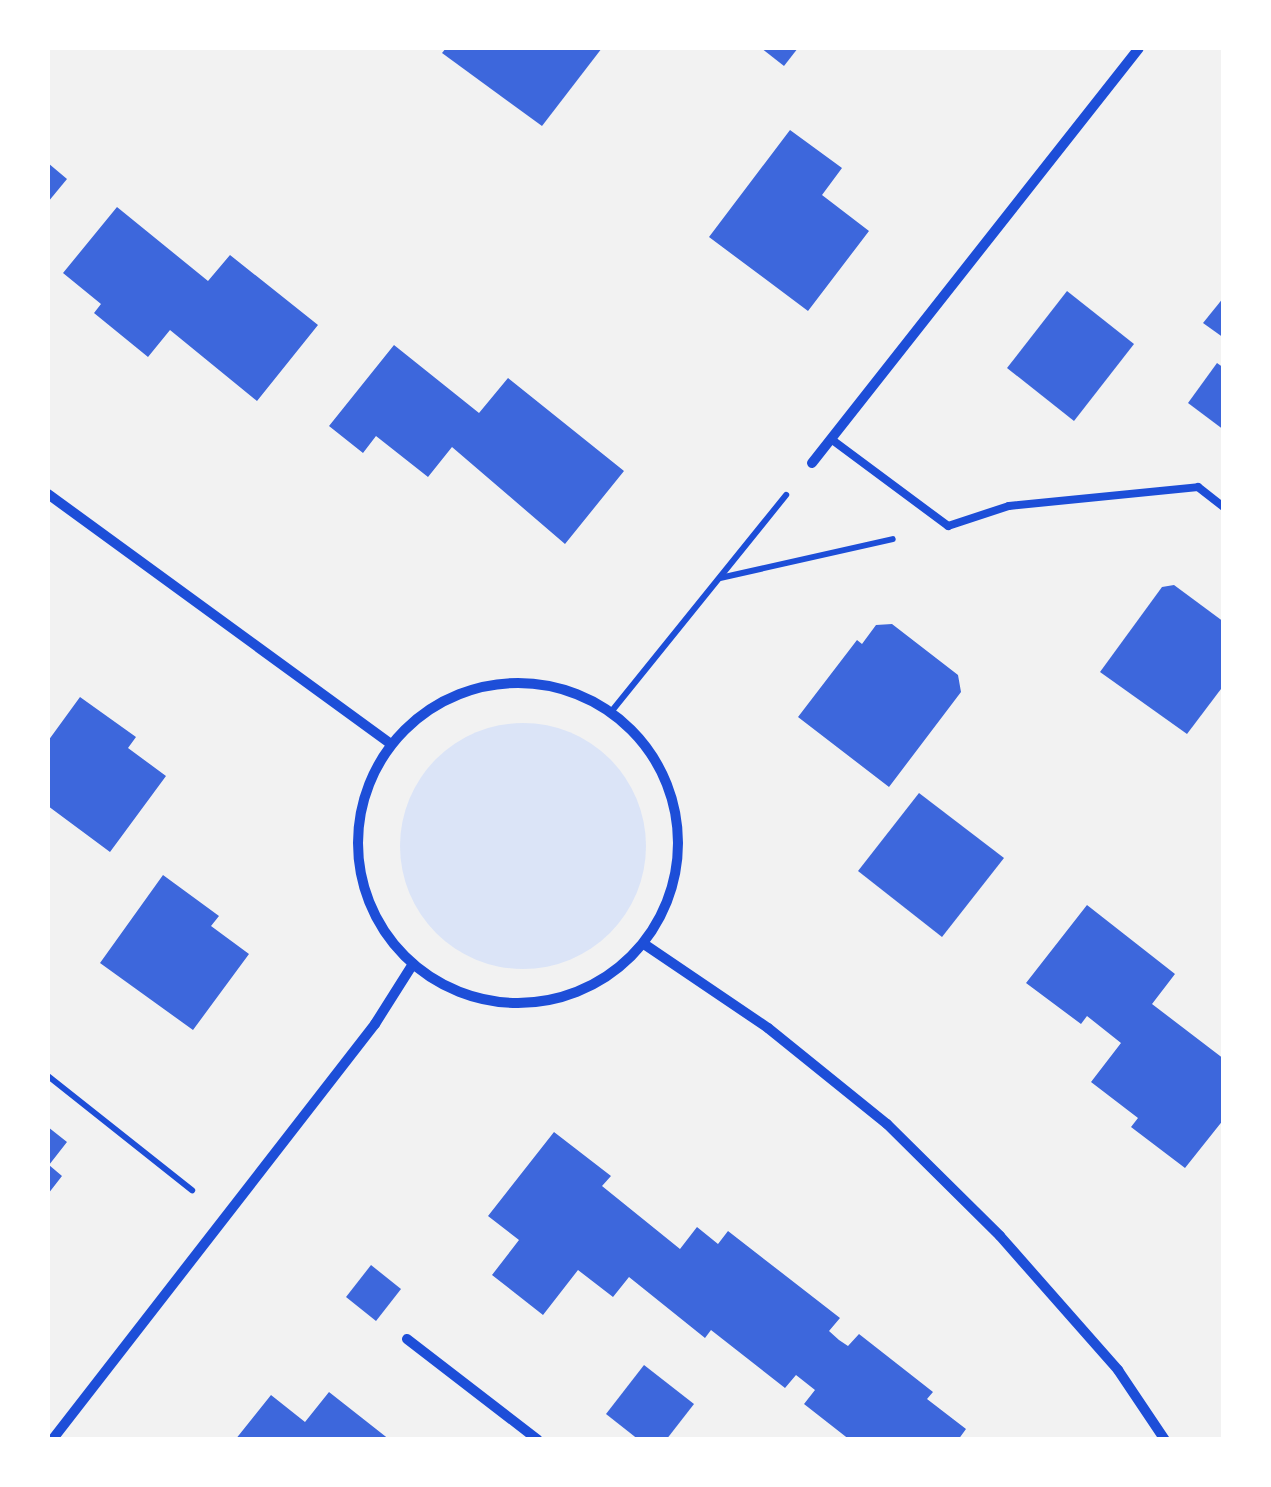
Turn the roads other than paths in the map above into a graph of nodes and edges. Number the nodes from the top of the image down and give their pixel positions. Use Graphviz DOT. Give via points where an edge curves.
graph roads {
  1 [pos="1139,48"];
  2 [pos="831,440"];
  3 [pos="812,463"];
  4 [pos="48,494"];
  5 [pos="1224,507"];
  6 [pos="391,744"];
  7 [pos="644,944"];
  8 [pos="413,964"];
  9 [pos="407,1339"];
  10 [pos="52,1440"];
  11 [pos="538,1440"];
  12 [pos="1165,1440"];
  1 -- 2 [label="street"];
  2 -- 3 [label="street"];
  2 -- 5 [label="lane" via="948,526 1009,506 1198,487"];
  4 -- 6 [label="street"];
  6 -- 7 [label="street" via="427,710 471,689 518,683 566,690 610,712 648,748 672,794 680,847 670,898"];
  6 -- 8 [label="street" via="368,787 361,819 362,882 381,928"];
  7 -- 8 [label="street" via="606,979 558,999 506,1004 457,992"];
  7 -- 12 [label="street" via="768,1028 887,1124 1065,1310"];
  8 -- 10 [label="street" via="375,1024"];
  9 -- 11 [label="street"];
}
